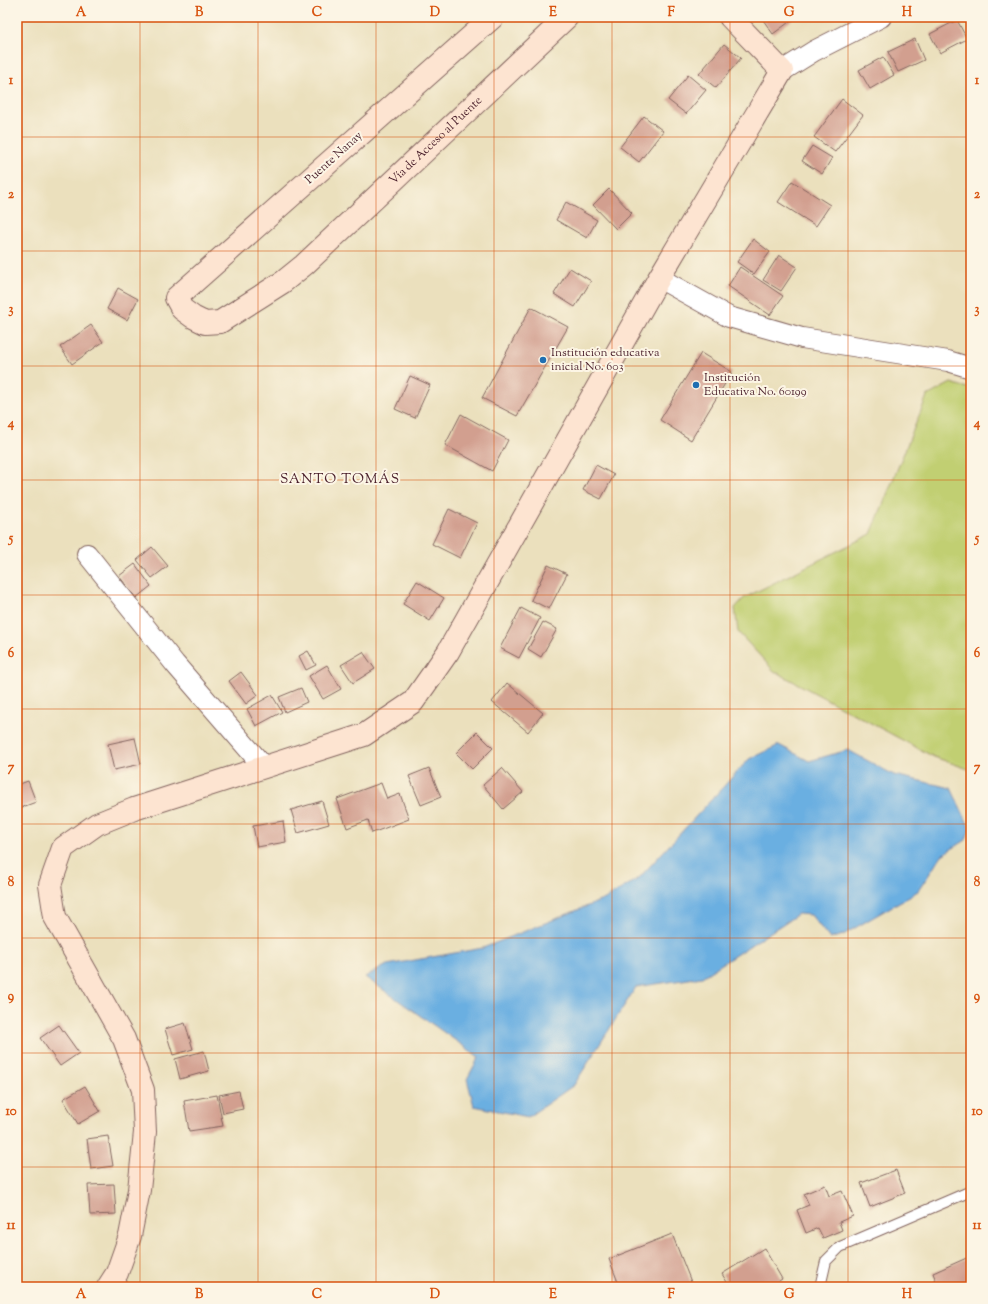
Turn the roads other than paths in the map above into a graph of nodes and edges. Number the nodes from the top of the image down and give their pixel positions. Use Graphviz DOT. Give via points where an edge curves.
graph roads {
  1 [pos="493,17"];
  2 [pos="567,17"];
  3 [pos="730,17"];
  4 [pos="881,17"];
  5 [pos="782,71"];
  6 [pos="659,278"];
  7 [pos="176,298"];
  8 [pos="971,368"];
  9 [pos="87,554"];
  10 [pos="264,767"];
  11 [pos="971,1191"];
  12 [pos="108,1287"];
  13 [pos="820,1287"];
  1 -- 7 [label="street, Puente Nanay"];
  2 -- 7 [label="street, Vía de Acceso al Puente" via="283,282 220,322 205,323 193,317 182,309"];
  3 -- 5 [label="street"];
  4 -- 5 [label="street" via="814,51"];
  5 -- 6 [label="street"];
  6 -- 8 [label="street" via="729,317 802,338 948,361"];
  6 -- 10 [label="street" via="448,652 414,702 364,735"];
  9 -- 10 [label="street" via="175,664"];
  10 -- 12 [label="street" via="134,809 97,824 63,848 50,885 55,917 124,1039 143,1090 145,1132 139,1190 130,1236 117,1273"];
  11 -- 13 [label="lane" via="840,1248 826,1261"];
}
